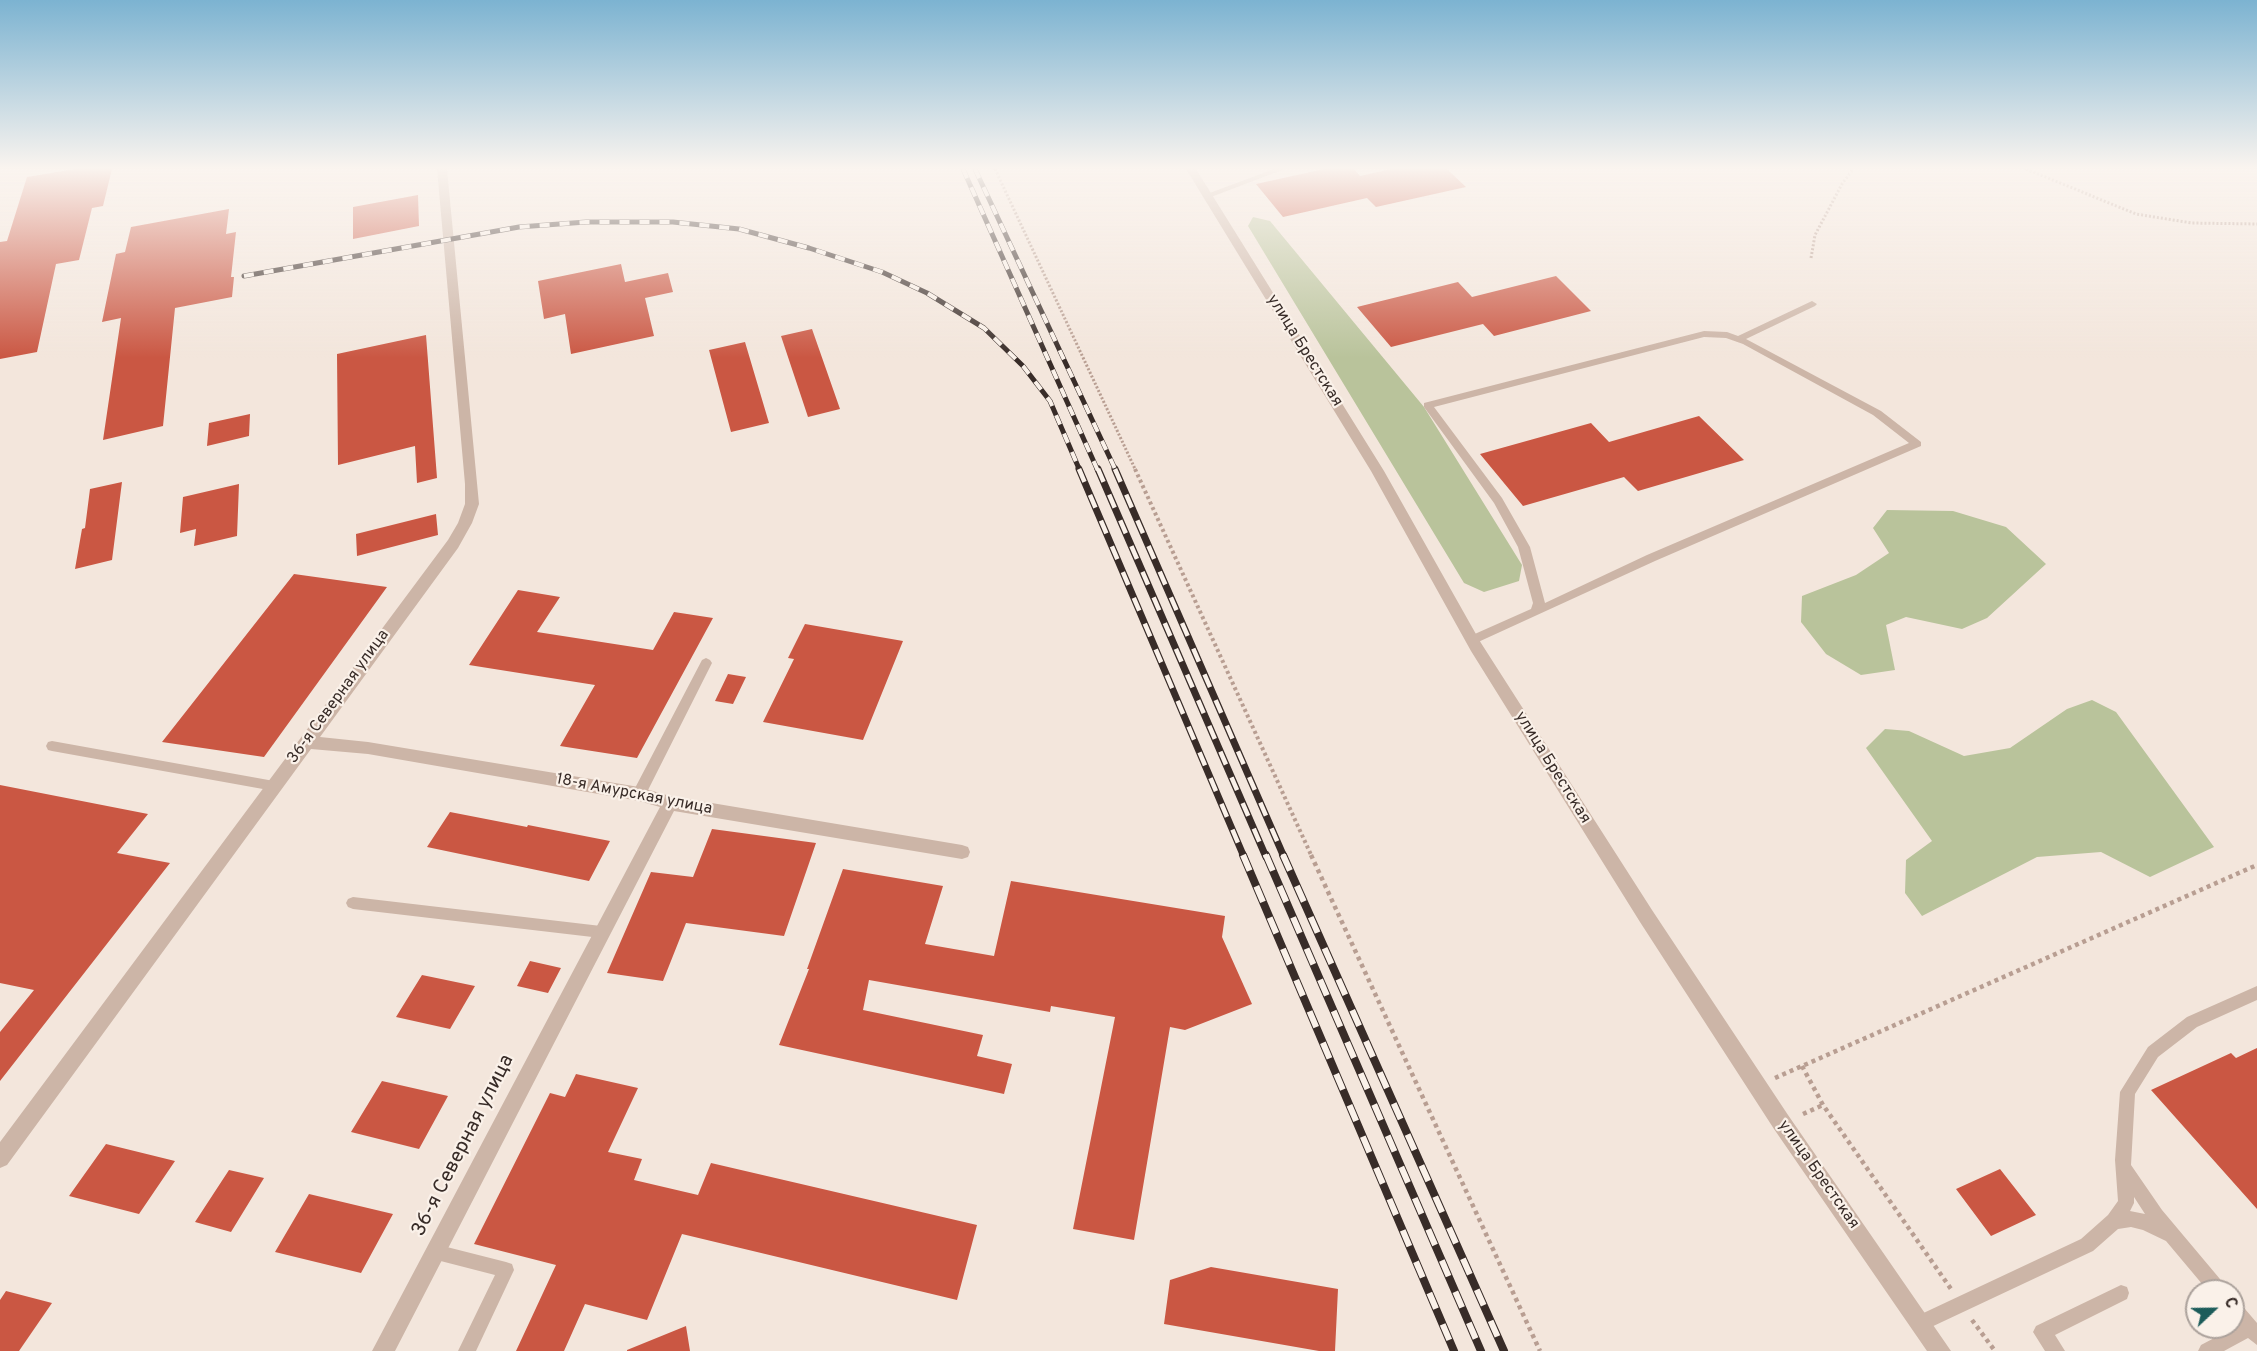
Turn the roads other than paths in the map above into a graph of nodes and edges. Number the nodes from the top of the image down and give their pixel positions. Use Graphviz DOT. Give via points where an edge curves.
graph roads {
  1 [pos="448,232"];
  2 [pos="1231,232"];
  3 [pos="1812,304"];
  4 [pos="1738,339"];
  5 [pos="1535,612"];
  6 [pos="1472,640"];
  7 [pos="706,663"];
  8 [pos="306,742"];
  9 [pos="52,746"];
  10 [pos="274,786"];
  11 [pos="639,794"];
  12 [pos="670,803"];
  13 [pos="962,852"];
  14 [pos="353,903"];
  15 [pos="601,932"];
  16 [pos="2257,993"];
  17 [pos="0,1158"];
  18 [pos="2123,1160"];
  19 [pos="2114,1221"];
  20 [pos="2175,1238"];
  21 [pos="435,1252"];
  22 [pos="2209,1279"];
  23 [pos="2121,1293"];
  24 [pos="1921,1323"];
  25 [pos="2254,1332"];
  26 [pos="383,1351"];
  27 [pos="467,1351"];
  28 [pos="1940,1351"];
  29 [pos="2056,1351"];
  30 [pos="2207,1351"];
  1 -- 8 [label="street, 36-я Северная улица" via="472,504 453,544"];
  2 -- 6 [label="street, улица Брестская" via="1377,471"];
  3 -- 4 [label="lane"];
  4 -- 5 [label="lane" via="1704,334 1428,405 1498,501 1524,547 1539,603"];
  4 -- 5 [label="lane" via="1877,413 1917,444"];
  5 -- 6 [label="lane"];
  6 -- 24 [label="street, улица Брестская" via="1757,1086"];
  7 -- 11 [label="lane"];
  8 -- 10 [label="street, 36-я Северная улица"];
  8 -- 11 [label="street, 18-я Амурская улица" via="368,748"];
  9 -- 10 [label="lane"];
  10 -- 17 [label="street, 36-я Северная улица"];
  11 -- 12 [label="street, 18-я Амурская улица"];
  12 -- 13 [label="street, 18-я Амурская улица"];
  12 -- 15 [label="street, 36-я Северная улица"];
  14 -- 15 [label="lane"];
  15 -- 21 [label="street, 36-я Северная улица"];
  16 -- 18 [label="lane" via="2192,1022 2153,1052 2128,1092"];
  18 -- 19 [label="lane" via="2126,1203"];
  18 -- 20 [label="lane" via="2126,1173"];
  19 -- 20 [label="lane" via="2145,1222"];
  19 -- 24 [label="lane" via="2087,1245"];
  20 -- 22 [label="lane"];
  21 -- 26 [label="street, 36-я Северная улица"];
  21 -- 27 [label="lane" via="506,1270"];
  23 -- 29 [label="lane" via="2042,1332"];
  24 -- 28 [label="street, улица Брестская"];
  25 -- 30 [label="lane"];
}
